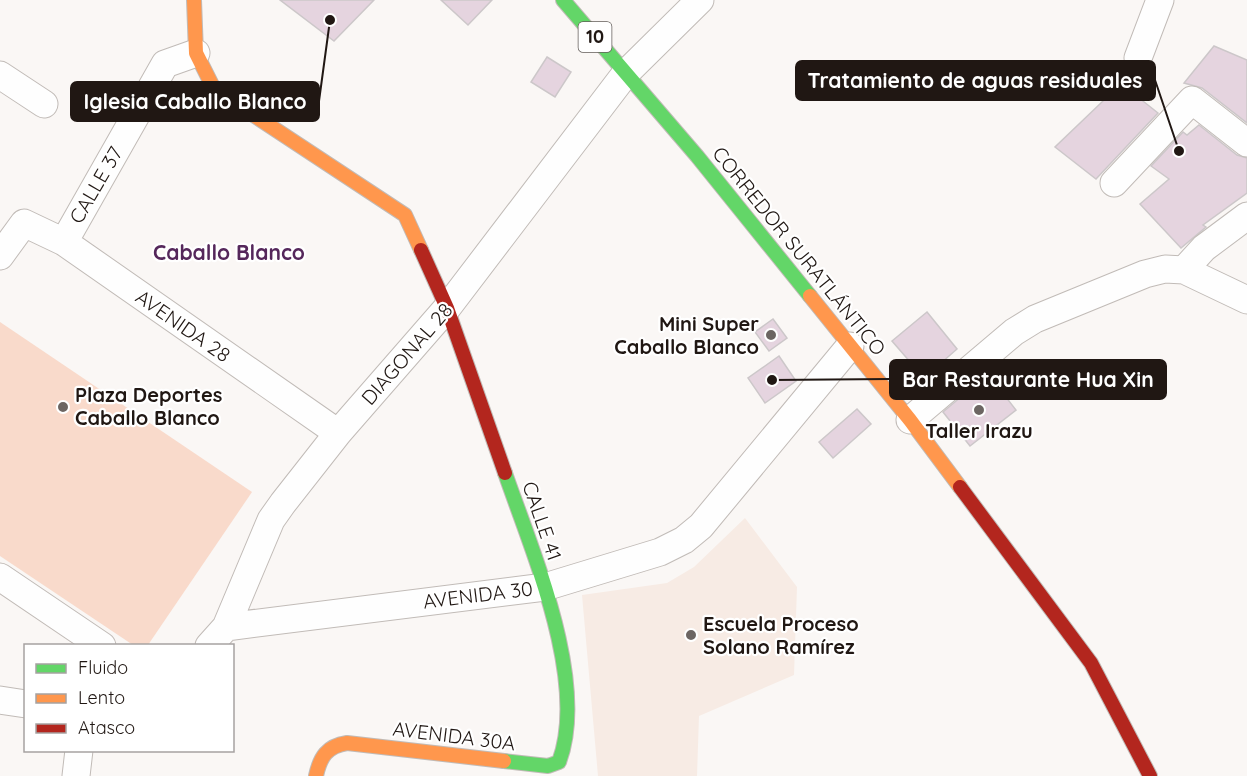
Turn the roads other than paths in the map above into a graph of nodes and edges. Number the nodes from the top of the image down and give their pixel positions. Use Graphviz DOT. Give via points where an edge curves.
graph roads {
  1 [pos="194,0"];
  2 [pos="563,0"];
  3 [pos="700,0"];
  4 [pos="1160,0"];
  5 [pos="196,53"];
  6 [pos="1138,58"];
  7 [pos="626,74"];
  8 [pos="0,75"];
  9 [pos="44,104"];
  10 [pos="1247,143"];
  11 [pos="1114,183"];
  12 [pos="1247,216"];
  13 [pos="63,242"];
  14 [pos="0,256"];
  15 [pos="1184,270"];
  16 [pos="1247,300"];
  17 [pos="447,308"];
  18 [pos="850,346"];
  19 [pos="910,420"];
  20 [pos="338,433"];
  21 [pos="0,577"];
  22 [pos="545,586"];
  23 [pos="218,636"];
  24 [pos="100,644"];
  25 [pos="0,700"];
  26 [pos="24,704"];
  27 [pos="79,752"];
  28 [pos="565,753"];
  29 [pos="76,776"];
  30 [pos="316,776"];
  31 [pos="1150,776"];
  1 -- 5 [label="street"];
  2 -- 7 [label="street, CORREDOR SURATLÁNTICO / 10"];
  3 -- 7 [label="street, DIAGONAL 28"];
  4 -- 6 [label="street"];
  5 -- 13 [label="street, CALLE 37" via="165,64"];
  5 -- 17 [label="street, CALLE 41" via="214,89 405,215"];
  7 -- 17 [label="street, DIAGONAL 28"];
  7 -- 18 [label="street, CORREDOR SURATLÁNTICO / 10"];
  8 -- 9 [label="street"];
  10 -- 11 [label="street" via="1192,100"];
  12 -- 15 [label="street" via="1204,248"];
  13 -- 14 [label="street, AVENIDA 28" via="24,223"];
  13 -- 20 [label="street, AVENIDA 28"];
  15 -- 16 [label="street"];
  15 -- 19 [label="street" via="1145,274 1035,320 1014,332"];
  17 -- 20 [label="street, DIAGONAL 28"];
  17 -- 22 [label="street, CALLE 41"];
  18 -- 19 [label="street, CORREDOR SURATLÁNTICO / 10"];
  18 -- 22 [label="street, AVENIDA 30" via="701,526 684,540 660,552"];
  19 -- 31 [label="street, CORREDOR SURATLÁNTICO / 10" via="1091,663"];
  20 -- 23 [label="street, DIAGONAL 28" via="271,520"];
  21 -- 24 [label="street"];
  22 -- 23 [label="street, AVENIDA 30"];
  22 -- 28 [label="street, CALLE 41" via="566,681"];
  25 -- 26 [label="street"];
  27 -- 29 [label="street"];
  28 -- 30 [label="street, AVENIDA 30A" via="559,762 548,766 334,744 320,760"];
}
